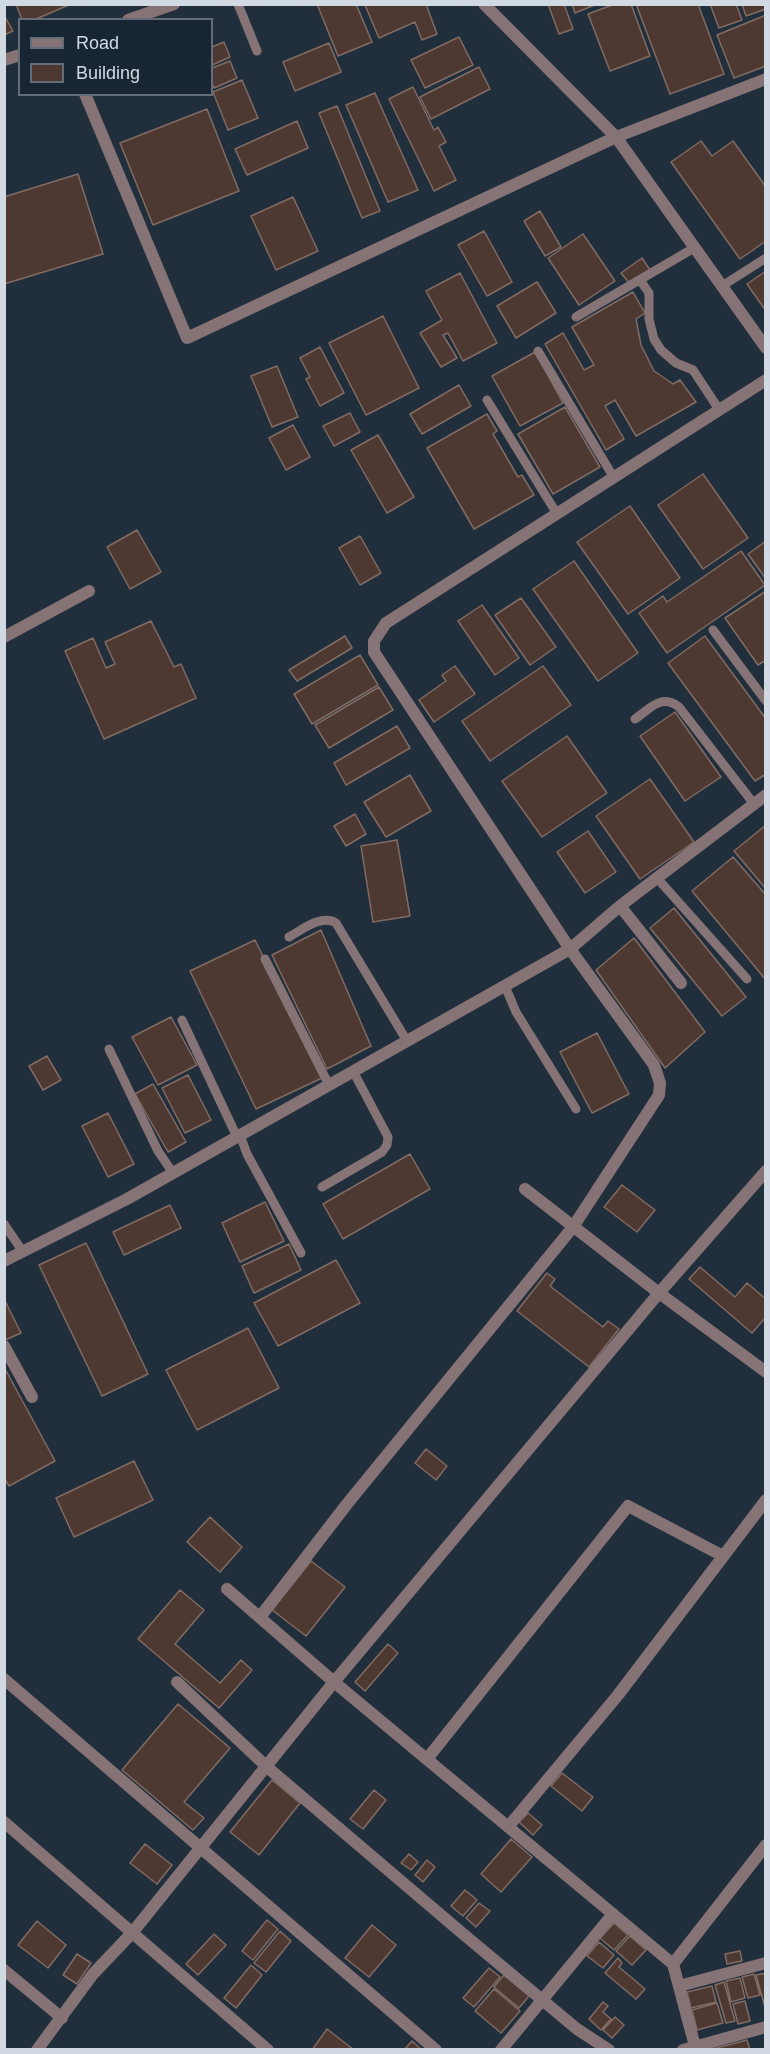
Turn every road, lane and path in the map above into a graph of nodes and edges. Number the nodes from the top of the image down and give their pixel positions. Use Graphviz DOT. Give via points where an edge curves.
graph roads {
  1 [pos="174,4"];
  2 [pos="238,4"];
  3 [pos="484,4"];
  4 [pos="134,18"];
  5 [pos="257,51"];
  6 [pos="765,79"];
  7 [pos="86,96"];
  8 [pos="616,137"];
  9 [pos="694,248"];
  10 [pos="765,258"];
  11 [pos="640,280"];
  12 [pos="722,286"];
  13 [pos="576,317"];
  14 [pos="761,331"];
  15 [pos="765,348"];
  16 [pos="538,351"];
  17 [pos="765,380"];
  18 [pos="487,400"];
  19 [pos="720,411"];
  20 [pos="614,478"];
  21 [pos="557,514"];
  22 [pos="89,591"];
  23 [pos="713,630"];
  24 [pos="4,637"];
  25 [pos="765,701"];
  26 [pos="635,719"];
  27 [pos="762,800"];
  28 [pos="657,878"];
  29 [pos="620,906"];
  30 [pos="289,937"];
  31 [pos="570,949"];
  32 [pos="265,959"];
  33 [pos="747,979"];
  34 [pos="681,983"];
  35 [pos="505,986"];
  36 [pos="183,1020"];
  37 [pos="406,1041"];
  38 [pos="109,1049"];
  39 [pos="353,1071"];
  40 [pos="329,1085"];
  41 [pos="576,1109"];
  42 [pos="238,1136"];
  43 [pos="765,1171"];
  44 [pos="173,1173"];
  45 [pos="322,1187"];
  46 [pos="525,1189"];
  47 [pos="4,1224"];
  48 [pos="573,1227"];
  49 [pos="23,1252"];
  50 [pos="301,1253"];
  51 [pos="4,1261"];
  52 [pos="659,1293"];
  53 [pos="4,1346"];
  54 [pos="765,1372"];
  55 [pos="32,1397"];
  56 [pos="765,1500"];
  57 [pos="723,1556"];
  58 [pos="227,1588"];
  59 [pos="260,1617"];
  60 [pos="4,1679"];
  61 [pos="177,1682"];
  62 [pos="334,1682"];
  63 [pos="427,1759"];
  64 [pos="267,1767"];
  65 [pos="4,1822"];
  66 [pos="508,1827"];
  67 [pos="202,1847"];
  68 [pos="763,1851"];
  69 [pos="613,1914"];
  70 [pos="132,1933"];
  71 [pos="765,1963"];
  72 [pos="673,1964"];
  73 [pos="4,1970"];
  74 [pos="679,1986"];
  75 [pos="541,2000"];
  76 [pos="62,2018"];
  77 [pos="765,2027"];
  78 [pos="38,2049"];
  79 [pos="268,2049"];
  80 [pos="436,2049"];
  81 [pos="501,2049"];
  82 [pos="609,2049"];
  83 [pos="691,2049"];
  1 -- 4 [label="street"];
  2 -- 5 [label="lane"];
  3 -- 8 [label="street"];
  6 -- 8 [label="street"];
  7 -- 8 [label="street" via="187,338"];
  8 -- 9 [label="street"];
  9 -- 11 [label="lane"];
  9 -- 12 [label="street"];
  10 -- 12 [label="lane"];
  11 -- 13 [label="lane"];
  11 -- 19 [label="lane" via="649,293 654,339 676,363 693,370"];
  12 -- 14 [label="street"];
  14 -- 15 [label="street"];
  16 -- 20 [label="lane"];
  17 -- 19 [label="street"];
  18 -- 21 [label="lane"];
  19 -- 20 [label="street"];
  20 -- 21 [label="street"];
  21 -- 31 [label="street" via="386,623 374,641 374,652"];
  22 -- 24 [label="street"];
  23 -- 25 [label="lane"];
  26 -- 27 [label="lane" via="659,702 672,702"];
  27 -- 28 [label="street"];
  28 -- 29 [label="street"];
  28 -- 33 [label="lane"];
  29 -- 31 [label="street"];
  29 -- 34 [label="street"];
  30 -- 37 [label="lane" via="322,920 336,922"];
  31 -- 35 [label="street"];
  31 -- 48 [label="street" via="654,1065 660,1083 659,1095"];
  32 -- 40 [label="lane"];
  35 -- 37 [label="street"];
  35 -- 41 [label="lane" via="516,1012"];
  36 -- 42 [label="lane"];
  37 -- 39 [label="street"];
  38 -- 44 [label="lane" via="158,1151"];
  39 -- 40 [label="street"];
  39 -- 45 [label="lane" via="388,1137 387,1145 382,1152"];
  40 -- 42 [label="street"];
  42 -- 44 [label="street"];
  42 -- 50 [label="lane"];
  43 -- 52 [label="street"];
  44 -- 49 [label="street"];
  46 -- 48 [label="street"];
  47 -- 49 [label="lane"];
  48 -- 52 [label="street"];
  48 -- 59 [label="street"];
  49 -- 51 [label="street"];
  52 -- 54 [label="street"];
  52 -- 62 [label="street"];
  53 -- 55 [label="street"];
  56 -- 57 [label="street"];
  57 -- 63 [label="street" via="628,1506"];
  57 -- 66 [label="street" via="618,1695"];
  58 -- 59 [label="street"];
  59 -- 62 [label="street"];
  60 -- 67 [label="street"];
  61 -- 64 [label="street"];
  62 -- 63 [label="street"];
  62 -- 64 [label="street"];
  63 -- 66 [label="street"];
  64 -- 67 [label="street"];
  64 -- 75 [label="street"];
  65 -- 70 [label="street"];
  66 -- 69 [label="street"];
  67 -- 70 [label="street"];
  67 -- 80 [label="street"];
  68 -- 72 [label="street"];
  69 -- 72 [label="street"];
  69 -- 75 [label="street"];
  70 -- 76 [label="street" via="93,1974"];
  70 -- 79 [label="street"];
  71 -- 74 [label="street"];
  72 -- 74 [label="street"];
  73 -- 76 [label="street"];
  74 -- 83 [label="street"];
  75 -- 81 [label="street"];
  75 -- 82 [label="street" via="577,2030"];
  76 -- 78 [label="street"];
  77 -- 83 [label="street"];
}
